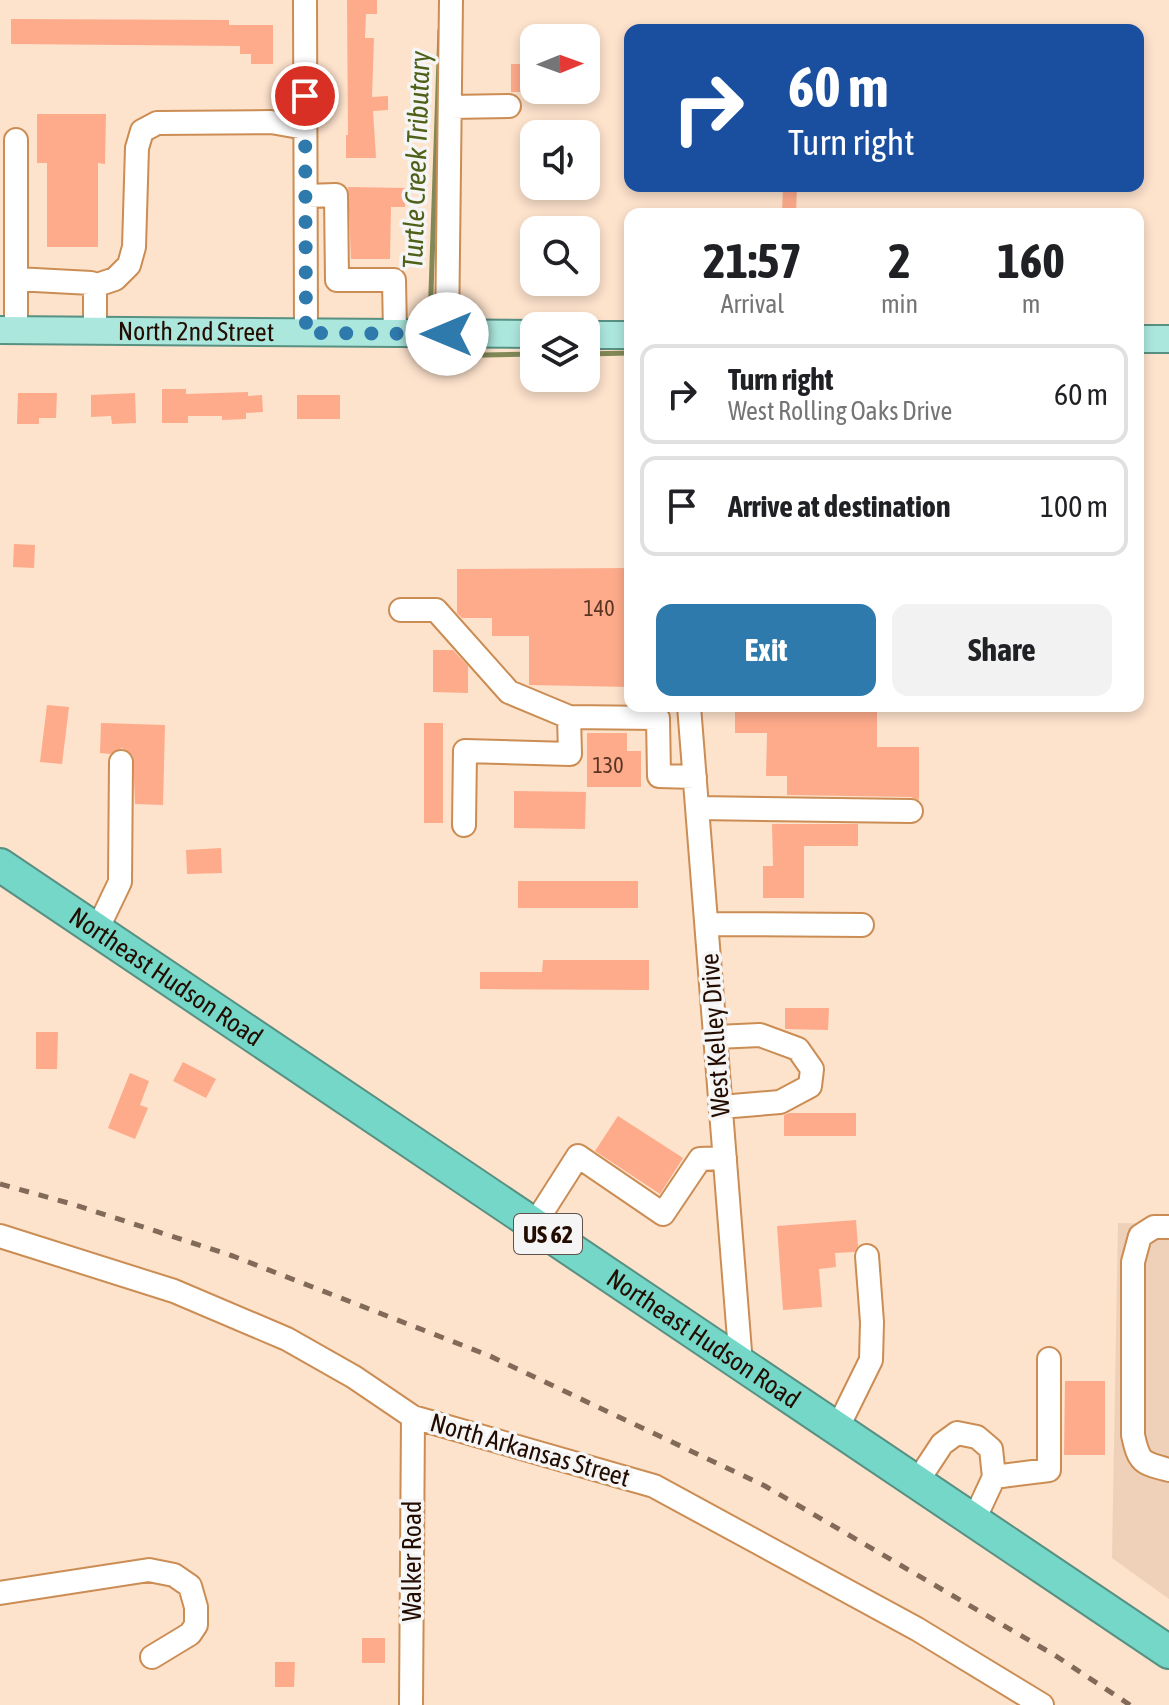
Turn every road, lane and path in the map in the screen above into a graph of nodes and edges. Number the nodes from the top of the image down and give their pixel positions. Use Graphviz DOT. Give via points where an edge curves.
graph roads {
  1 [pos="305,0"];
  2 [pos="451,0"];
  3 [pos="509,106"];
  4 [pos="450,107"];
  5 [pos="305,128"];
  6 [pos="16,140"];
  7 [pos="306,196"];
  8 [pos="16,279"];
  9 [pos="94,286"];
  10 [pos="8,330"];
  11 [pos="95,331"];
  12 [pos="306,333"];
  13 [pos="395,333"];
  14 [pos="447,334"];
  15 [pos="520,334"];
  16 [pos="600,335"];
  17 [pos="624,335"];
  18 [pos="1144,339"];
  19 [pos="1169,339"];
  20 [pos="401,610"];
  21 [pos="658,712"];
  22 [pos="690,712"];
  23 [pos="569,717"];
  24 [pos="121,762"];
  25 [pos="695,777"];
  26 [pos="698,808"];
  27 [pos="911,811"];
  28 [pos="464,825"];
  29 [pos="0,865"];
  30 [pos="707,924"];
  31 [pos="862,925"];
  32 [pos="97,930"];
  33 [pos="716,1037"];
  34 [pos="721,1107"];
  35 [pos="725,1158"];
  36 [pos="534,1225"];
  37 [pos="1169,1227"];
  38 [pos="0,1236"];
  39 [pos="867,1256"];
  40 [pos="1049,1359"];
  41 [pos="741,1364"];
  42 [pos="413,1417"];
  43 [pos="837,1429"];
  44 [pos="1169,1470"];
  45 [pos="994,1477"];
  46 [pos="917,1482"];
  47 [pos="974,1520"];
  48 [pos="0,1593"];
  49 [pos="1169,1652"];
  50 [pos="152,1657"];
  51 [pos="411,1705"];
  52 [pos="1042,1705"];
  1 -- 5 [label="street"];
  2 -- 4 [label="street"];
  3 -- 4 [label="street"];
  4 -- 14 [label="street"];
  5 -- 7 [label="street"];
  5 -- 9 [label="street" via="271,122 157,123 142,131 129,265 115,279"];
  6 -- 8 [label="street"];
  7 -- 12 [label="street"];
  7 -- 13 [label="street" via="336,195 337,280 394,280"];
  8 -- 9 [label="street" via="87,281"];
  8 -- 10 [label="street"];
  9 -- 11 [label="street"];
  10 -- 11 [label="main road, North 2nd Street"];
  11 -- 12 [label="main road, North 2nd Street"];
  12 -- 13 [label="main road, North 2nd Street"];
  13 -- 14 [label="main road, North 2nd Street"];
  14 -- 15 [label="main road, North 2nd Street"];
  16 -- 17 [label="main road"];
  18 -- 19 [label="main road"];
  20 -- 23 [label="street" via="436,610 509,692"];
  21 -- 22 [label="street"];
  21 -- 23 [label="street"];
  21 -- 25 [label="street" via="659,776"];
  22 -- 25 [label="street, West Kelley Drive"];
  23 -- 28 [label="street" via="570,754 465,751"];
  24 -- 32 [label="street" via="120,882"];
  25 -- 26 [label="street, West Kelley Drive"];
  26 -- 27 [label="street"];
  26 -- 30 [label="street, West Kelley Drive"];
  29 -- 32 [label="highway, Northeast Hudson Road / US 62"];
  30 -- 31 [label="street"];
  30 -- 33 [label="street, West Kelley Drive"];
  32 -- 36 [label="highway, Northeast Hudson Road / US 62"];
  33 -- 34 [label="street, West Kelley Drive"];
  33 -- 34 [label="street" via="760,1035 798,1049 812,1069 810,1086 780,1102"];
  34 -- 35 [label="street, West Kelley Drive"];
  35 -- 36 [label="street" via="700,1159 663,1214 578,1156"];
  35 -- 41 [label="street, West Kelley Drive"];
  36 -- 41 [label="highway, Northeast Hudson Road / US 62"];
  37 -- 44 [label="street" via="1154,1227 1140,1236 1133,1262 1133,1435 1137,1456 1145,1464"];
  38 -- 42 [label="street, North Arkansas Street" via="174,1291 287,1339"];
  39 -- 43 [label="street" via="871,1360"];
  40 -- 45 [label="street" via="1049,1470"];
  41 -- 43 [label="highway, Northeast Hudson Road / US 62"];
  42 -- 51 [label="street, Walker Road"];
  42 -- 52 [label="street, North Arkansas Street" via="654,1486 917,1629"];
  43 -- 46 [label="highway, Northeast Hudson Road / US 62"];
  45 -- 46 [label="street" via="991,1449 977,1437 957,1433 942,1444"];
  45 -- 47 [label="street"];
  46 -- 47 [label="highway, Northeast Hudson Road / US 62"];
  47 -- 49 [label="highway, Northeast Hudson Road / US 62"];
  48 -- 50 [label="street" via="149,1570 174,1575 190,1586 196,1625"];
}
